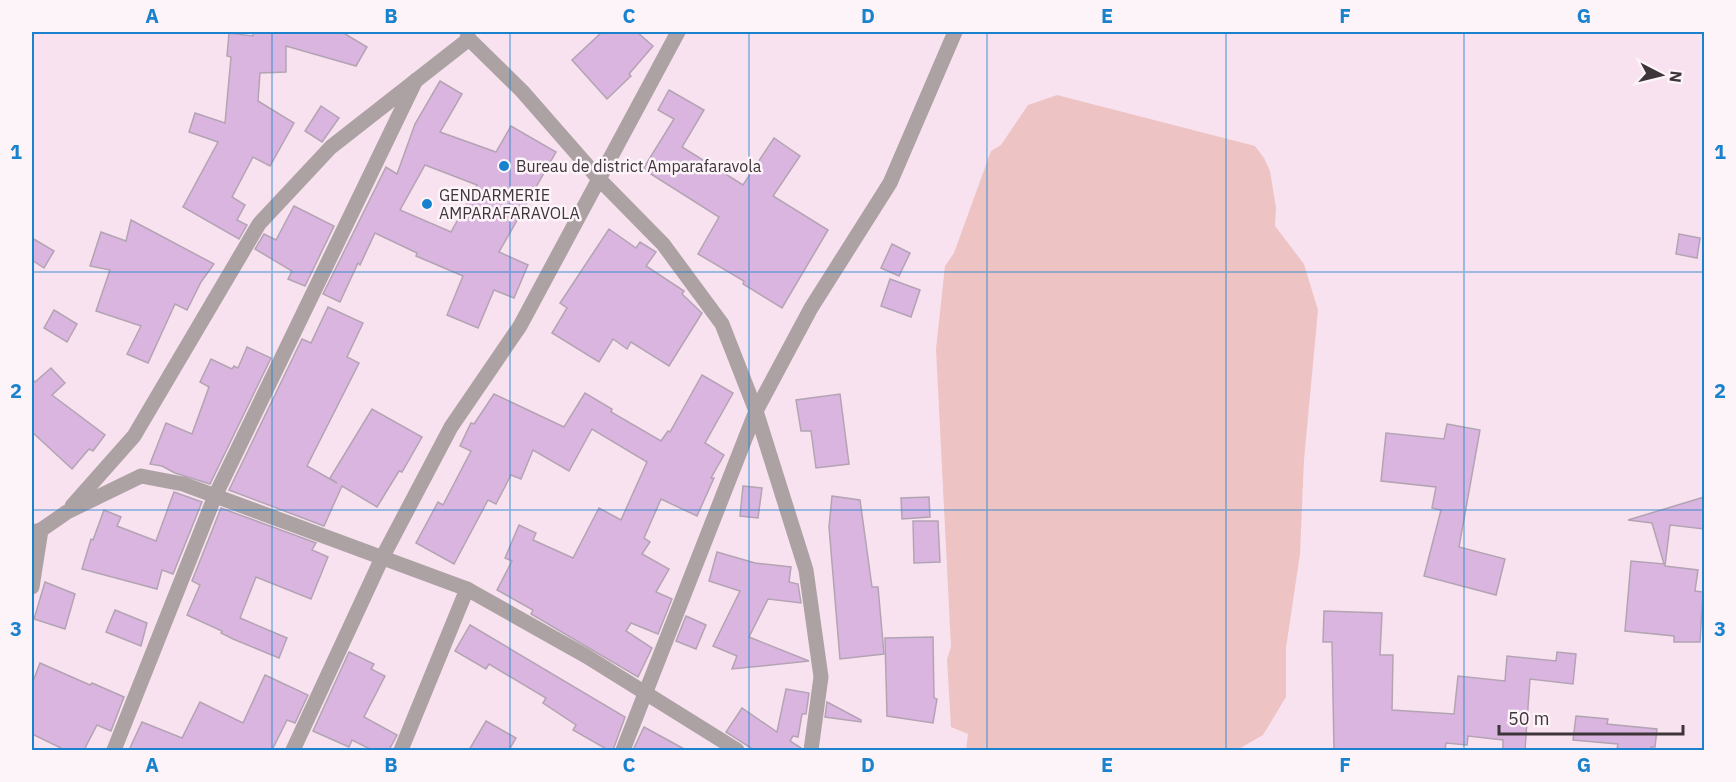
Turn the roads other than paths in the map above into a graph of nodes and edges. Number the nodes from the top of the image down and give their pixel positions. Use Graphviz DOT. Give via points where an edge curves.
graph roads {
  1 [pos="678,32"];
  2 [pos="955,32"];
  3 [pos="468,35"];
  4 [pos="416,80"];
  5 [pos="599,179"];
  6 [pos="756,411"];
  7 [pos="215,496"];
  8 [pos="67,512"];
  9 [pos="36,531"];
  10 [pos="382,558"];
  11 [pos="32,587"];
  12 [pos="467,590"];
  13 [pos="646,694"];
  14 [pos="114,750"];
  15 [pos="293,750"];
  16 [pos="401,750"];
  17 [pos="623,750"];
  18 [pos="737,750"];
  19 [pos="811,750"];
  1 -- 5 [label="street"];
  2 -- 6 [label="street" via="890,183 811,308"];
  3 -- 4 [label="street"];
  3 -- 5 [label="street"];
  4 -- 7 [label="street"];
  4 -- 8 [label="street" via="331,147 259,224 134,436"];
  5 -- 6 [label="street" via="663,244 722,324"];
  5 -- 10 [label="street" via="520,326 451,427"];
  6 -- 13 [label="street"];
  6 -- 19 [label="street" via="806,570 821,677"];
  7 -- 8 [label="street" via="183,484 141,476"];
  7 -- 10 [label="street"];
  7 -- 14 [label="street"];
  8 -- 9 [label="street"];
  9 -- 11 [label="street"];
  10 -- 12 [label="street"];
  10 -- 15 [label="street"];
  12 -- 13 [label="street"];
  12 -- 16 [label="street"];
  13 -- 17 [label="street"];
  13 -- 18 [label="street"];
}
